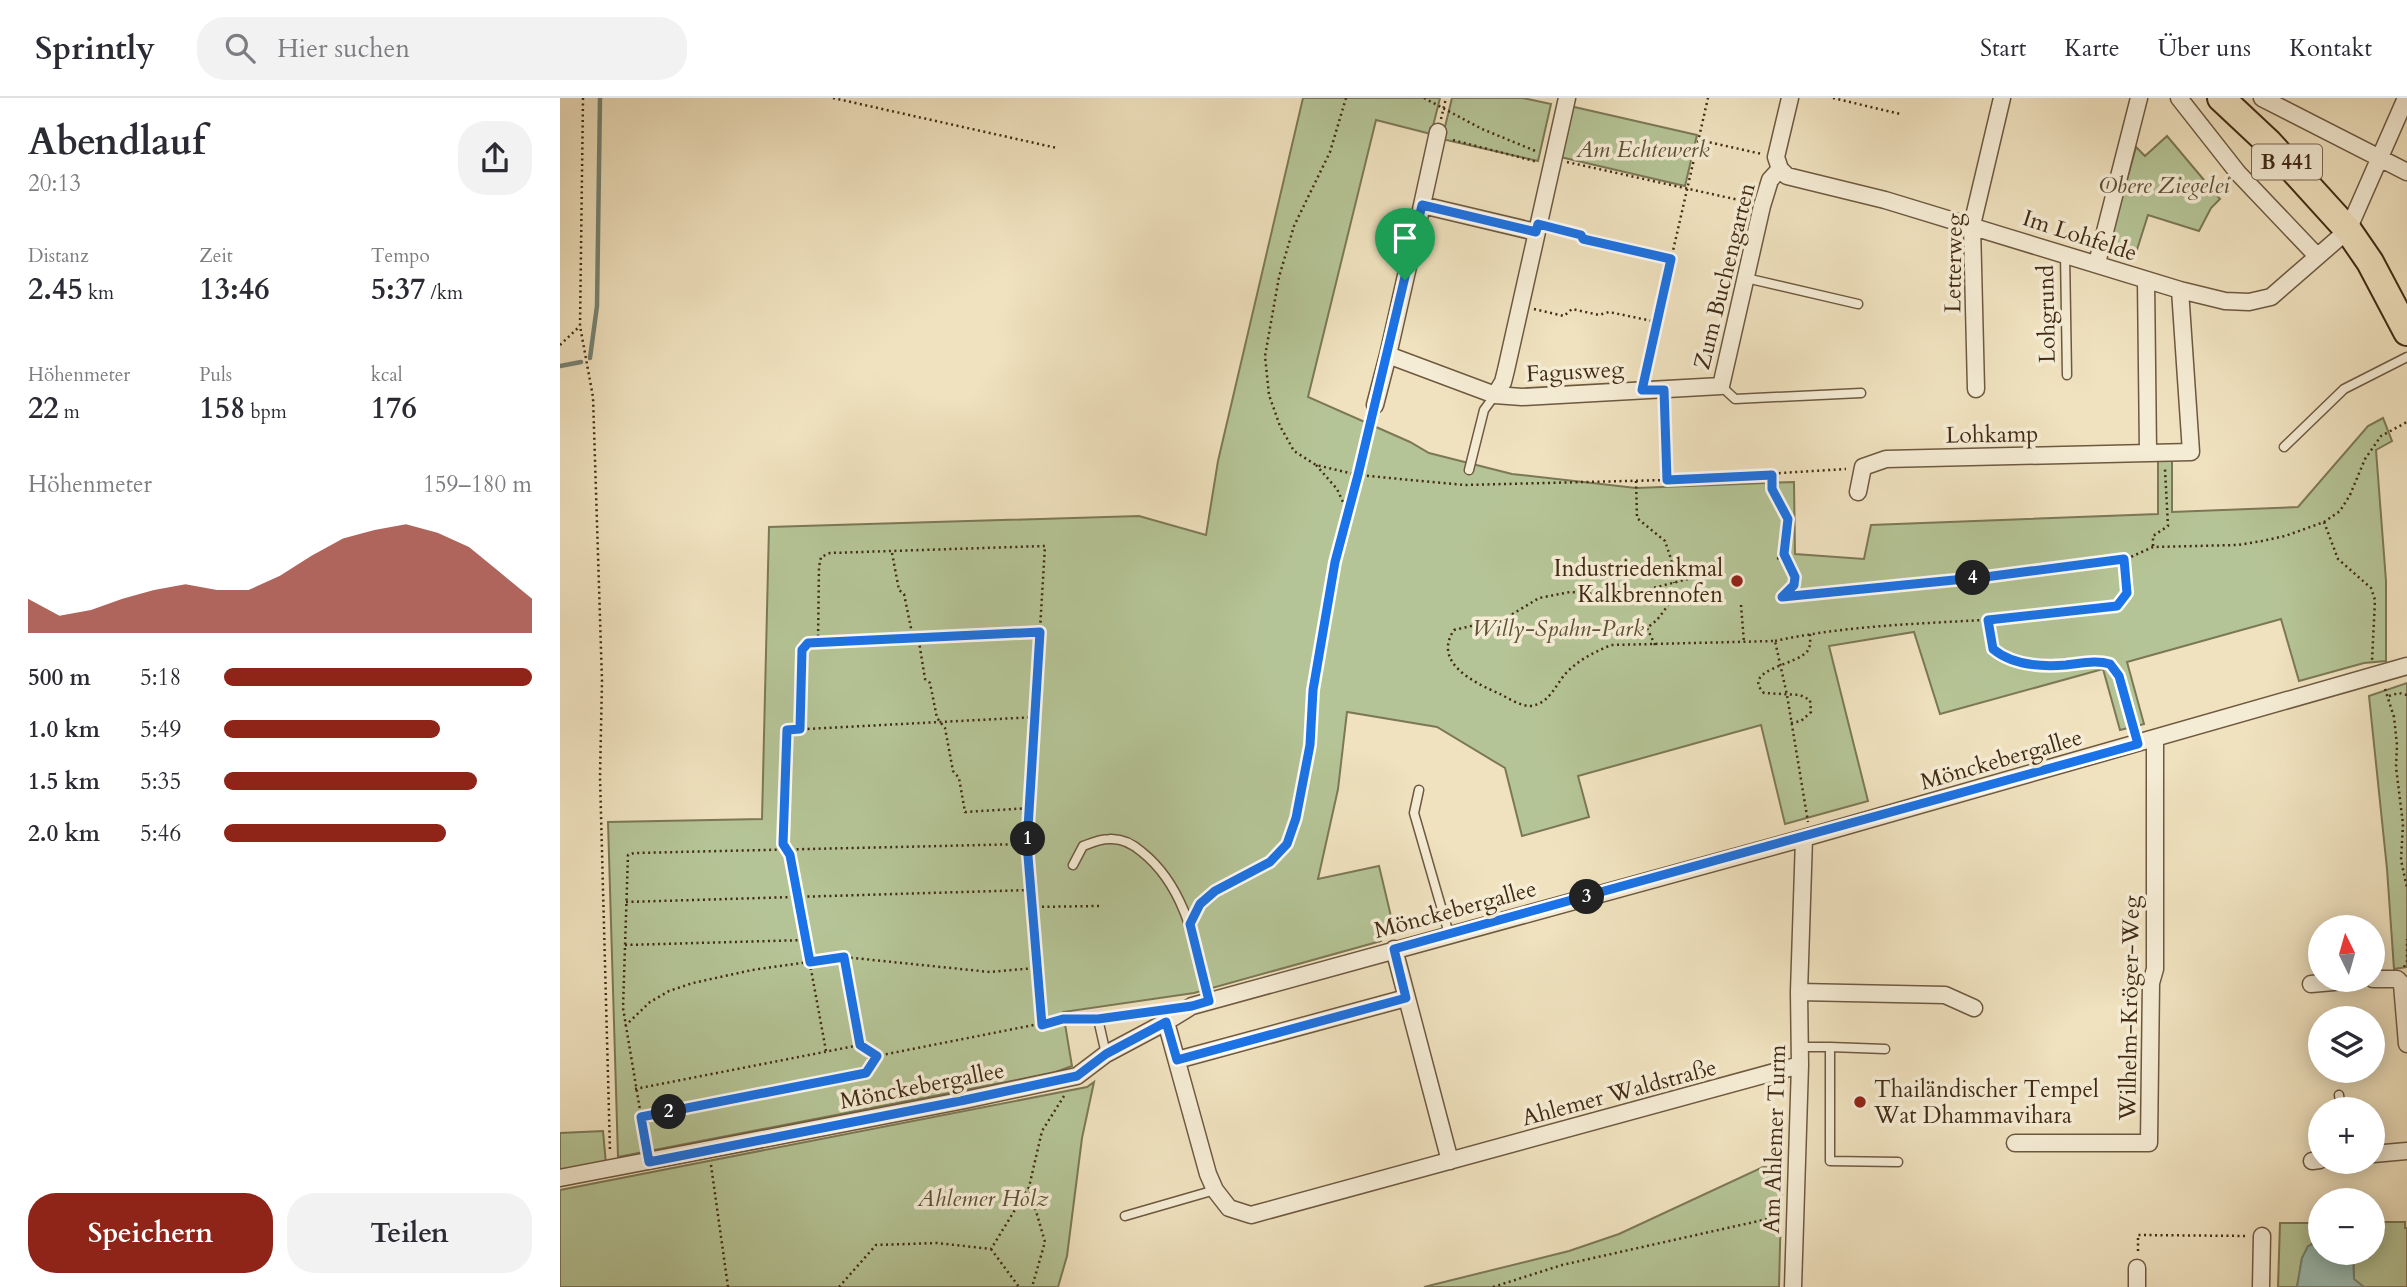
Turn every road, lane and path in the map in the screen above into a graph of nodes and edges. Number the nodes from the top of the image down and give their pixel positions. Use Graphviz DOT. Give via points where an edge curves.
graph roads {
  1 [pos="583,98"];
  2 [pos="833,98"];
  3 [pos="1346,98"];
  4 [pos="1424,98"];
  5 [pos="1446,98"];
  6 [pos="1567,98"];
  7 [pos="1708,98"];
  8 [pos="1790,98"];
  9 [pos="1833,98"];
  10 [pos="2002,98"];
  11 [pos="2139,98"];
  12 [pos="2179,98"];
  13 [pos="2221,98"];
  14 [pos="2262,98"];
  15 [pos="2406,98"];
  16 [pos="1444,109"];
  17 [pos="1900,114"];
  18 [pos="1438,134"];
  19 [pos="1699,140"];
  20 [pos="1057,148"];
  21 [pos="2378,158"];
  22 [pos="1553,162"];
  23 [pos="1778,163"];
  24 [pos="2407,172"];
  25 [pos="1688,188"];
  26 [pos="1422,205"];
  27 [pos="1762,206"];
  28 [pos="1972,225"];
  29 [pos="1537,228"];
  30 [pos="2348,230"];
  31 [pos="2065,253"];
  32 [pos="2317,256"];
  33 [pos="1671,259"];
  34 [pos="2097,263"];
  35 [pos="1746,278"];
  36 [pos="2146,280"];
  37 [pos="2180,290"];
  38 [pos="1858,304"];
  39 [pos="1521,306"];
  40 [pos="1657,322"];
  41 [pos="580,326"];
  42 [pos="2407,332"];
  43 [pos="560,345"];
  44 [pos="1388,355"];
  45 [pos="2407,357"];
  46 [pos="2067,375"];
  47 [pos="1721,386"];
  48 [pos="1976,389"];
  49 [pos="1642,390"];
  50 [pos="1664,390"];
  51 [pos="1861,393"];
  52 [pos="1495,395"];
  53 [pos="1375,405"];
  54 [pos="2407,422"];
  55 [pos="2284,447"];
  56 [pos="2157,452"];
  57 [pos="1316,465"];
  58 [pos="1863,467"];
  59 [pos="1469,470"];
  60 [pos="1358,475"];
  61 [pos="1772,475"];
  62 [pos="1667,480"];
  63 [pos="1636,481"];
  64 [pos="1858,492"];
  65 [pos="1348,513"];
  66 [pos="2324,522"];
  67 [pos="2153,547"];
  68 [pos="892,551"];
  69 [pos="1777,558"];
  70 [pos="2124,559"];
  71 [pos="1786,561"];
  72 [pos="1688,579"];
  73 [pos="1674,583"];
  74 [pos="1690,594"];
  75 [pos="1741,605"];
  76 [pos="1988,620"];
  77 [pos="1040,632"];
  78 [pos="1810,633"];
  79 [pos="916,638"];
  80 [pos="1744,641"];
  81 [pos="1775,641"];
  82 [pos="818,642"];
  83 [pos="1655,645"];
  84 [pos="1781,666"];
  85 [pos="2407,666"];
  86 [pos="2379,674"];
  87 [pos="1787,695"];
  88 [pos="2407,695"];
  89 [pos="1036,717"];
  90 [pos="940,722"];
  91 [pos="1791,723"];
  92 [pos="800,729"];
  93 [pos="2155,740"];
  94 [pos="2138,744"];
  95 [pos="1419,790"];
  96 [pos="1030,808"];
  97 [pos="1807,837"];
  98 [pos="1027,844"];
  99 [pos="787,849"];
  100 [pos="1073,865"];
  101 [pos="2407,888"];
  102 [pos="1030,890"];
  103 [pos="798,897"];
  104 [pos="626,902"];
  105 [pos="1098,906"];
  106 [pos="1031,907"];
  107 [pos="1190,924"];
  108 [pos="1449,934"];
  109 [pos="2407,939"];
  110 [pos="806,940"];
  111 [pos="625,945"];
  112 [pos="1394,949"];
  113 [pos="844,957"];
  114 [pos="810,962"];
  115 [pos="1036,968"];
  116 [pos="2385,979"];
  117 [pos="2397,979"];
  118 [pos="1799,992"];
  119 [pos="1406,998"];
  120 [pos="1209,1001"];
  121 [pos="1192,1006"];
  122 [pos="1974,1008"];
  123 [pos="1098,1019"];
  124 [pos="1166,1022"];
  125 [pos="1042,1025"];
  126 [pos="625,1026"];
  127 [pos="2407,1044"];
  128 [pos="860,1045"];
  129 [pos="1800,1047"];
  130 [pos="1830,1048"];
  131 [pos="1885,1049"];
  132 [pos="826,1051"];
  133 [pos="1106,1054"];
  134 [pos="877,1056"];
  135 [pos="1177,1060"];
  136 [pos="1800,1065"];
  137 [pos="1077,1076"];
  138 [pos="635,1089"];
  139 [pos="641,1117"];
  140 [pos="2015,1143"];
  141 [pos="709,1150"];
  142 [pos="2407,1151"];
  143 [pos="2385,1153"];
  144 [pos="1450,1161"];
  145 [pos="649,1162"];
  146 [pos="1898,1162"];
  147 [pos="611,1168"];
  148 [pos="560,1178"];
  149 [pos="1029,1187"];
  150 [pos="1215,1190"];
  151 [pos="1794,1213"];
  152 [pos="1125,1216"];
  153 [pos="2262,1236"];
  154 [pos="991,1249"];
  155 [pos="2137,1268"];
  156 [pos="728,1287"];
  157 [pos="839,1287"];
  158 [pos="1019,1287"];
  159 [pos="1032,1287"];
  160 [pos="1493,1287"];
  161 [pos="1793,1287"];
  162 [pos="2137,1287"];
  163 [pos="2261,1287"];
  1 -- 41 [label="path"];
  2 -- 20 [label="path"];
  3 -- 57 [label="path" via="1330,152 1294,226 1279,277 1265,356 1269,395 1280,426 1294,452"];
  4 -- 16 [label="path"];
  5 -- 16 [label="path"];
  6 -- 22 [label="street"];
  7 -- 19 [label="path"];
  8 -- 23 [label="street, Zum Buchengarten"];
  9 -- 17 [label="path"];
  10 -- 28 [label="street, Letterweg"];
  11 -- 34 [label="street"];
  12 -- 32 [label="street" via="2238,173"];
  13 -- 30 [label="main road, B 441"];
  14 -- 21 [label="street"];
  15 -- 21 [label="street"];
  16 -- 18 [label="path"];
  16 -- 22 [label="path"];
  18 -- 22 [label="path"];
  18 -- 26 [label="street"];
  19 -- 23 [label="path"];
  19 -- 25 [label="path"];
  21 -- 24 [label="street"];
  21 -- 30 [label="street"];
  22 -- 25 [label="path"];
  22 -- 29 [label="street"];
  23 -- 27 [label="street, Zum Buchengarten"];
  23 -- 28 [label="street, Im Lohfelde" via="1787,176"];
  25 -- 27 [label="path"];
  25 -- 33 [label="path"];
  26 -- 29 [label="street"];
  26 -- 44 [label="street"];
  27 -- 35 [label="street, Zum Buchengarten"];
  28 -- 31 [label="street, Im Lohfelde"];
  28 -- 48 [label="street, Letterweg"];
  29 -- 33 [label="path"];
  29 -- 39 [label="street"];
  30 -- 32 [label="street, Im Lohfelde"];
  30 -- 42 [label="main road, B 441"];
  31 -- 34 [label="street, Im Lohfelde"];
  31 -- 46 [label="lane, Lohgrund"];
  32 -- 37 [label="street, Im Lohfelde" via="2271,297 2225,301"];
  33 -- 40 [label="path"];
  34 -- 36 [label="street, Im Lohfelde"];
  35 -- 38 [label="lane"];
  35 -- 47 [label="street, Zum Buchengarten"];
  36 -- 37 [label="street, Im Lohfelde"];
  36 -- 56 [label="street"];
  37 -- 56 [label="street, Lohkamp" via="2191,452"];
  39 -- 40 [label="path" via="1564,316 1573,309"];
  39 -- 52 [label="street" via="1503,382"];
  40 -- 49 [label="path"];
  41 -- 43 [label="path"];
  41 -- 147 [label="path" via="593,397"];
  44 -- 52 [label="street, Fagusweg"];
  44 -- 53 [label="street"];
  45 -- 55 [label="lane" via="2344,389"];
  47 -- 50 [label="street, Fagusweg"];
  47 -- 51 [label="lane, Fagusweg" via="1735,399"];
  49 -- 50 [label="street, Fagusweg"];
  49 -- 52 [label="street, Fagusweg"];
  50 -- 62 [label="path"];
  52 -- 59 [label="lane" via="1485,410"];
  53 -- 60 [label="path"];
  54 -- 66 [label="path" via="2381,436 2340,511"];
  56 -- 58 [label="street, Lohkamp" via="1886,459"];
  56 -- 67 [label="path" via="2168,526 2153,536"];
  57 -- 60 [label="path"];
  57 -- 65 [label="path" via="1337,489"];
  58 -- 61 [label="path"];
  58 -- 64 [label="street"];
  60 -- 63 [label="path" via="1464,485"];
  60 -- 65 [label="path"];
  61 -- 62 [label="path"];
  61 -- 71 [label="path" via="1772,489 1788,519"];
  62 -- 63 [label="path"];
  63 -- 73 [label="path" via="1637,518 1665,541"];
  65 -- 107 [label="path" via="1313,690 1310,745 1287,844 1270,862 1215,891 1200,904"];
  66 -- 67 [label="path" via="2238,545"];
  66 -- 86 [label="path" via="2338,559 2371,589 2375,600 2372,662"];
  67 -- 70 [label="path"];
  68 -- 77 [label="path" via="1045,546"];
  68 -- 79 [label="path"];
  68 -- 82 [label="path" via="821,557"];
  69 -- 71 [label="path"];
  70 -- 71 [label="path" via="1781,597 1794,585 1793,569"];
  70 -- 76 [label="path" via="2127,593 2117,606"];
  72 -- 73 [label="path"];
  73 -- 83 [label="path" via="1622,596 1570,592 1539,598 1506,618 1454,630 1447,652 1452,663 1474,682 1531,706 1547,699 1566,672 1588,654 1611,645"];
  74 -- 83 [label="path" via="1672,600 1647,628"];
  75 -- 80 [label="path"];
  76 -- 78 [label="path"];
  76 -- 94 [label="path" via="1993,649 2001,657 2042,666 2110,664 2119,676"];
  77 -- 79 [label="path"];
  77 -- 89 [label="path"];
  78 -- 81 [label="path"];
  78 -- 84 [label="path" via="1804,655"];
  79 -- 82 [label="path"];
  79 -- 90 [label="path"];
  80 -- 81 [label="path"];
  80 -- 83 [label="path"];
  81 -- 84 [label="path"];
  82 -- 92 [label="path" via="808,643 802,650"];
  84 -- 87 [label="path"];
  84 -- 87 [label="path" via="1762,674 1759,688 1764,693"];
  85 -- 86 [label="street, Mönckebergallee"];
  86 -- 93 [label="street, Mönckebergallee"];
  87 -- 91 [label="path"];
  87 -- 91 [label="path" via="1800,695 1812,705 1808,716"];
  88 -- 101 [label="path" via="2389,696"];
  89 -- 90 [label="path"];
  89 -- 96 [label="path"];
  90 -- 92 [label="path"];
  90 -- 96 [label="path" via="965,812"];
  91 -- 97 [label="path"];
  92 -- 99 [label="path" via="787,730 783,844"];
  93 -- 94 [label="street, Mönckebergallee"];
  93 -- 140 [label="street, Wilhelm-Kröger-Weg" via="2149,1143"];
  94 -- 97 [label="street, Mönckebergallee"];
  95 -- 108 [label="lane" via="1415,813"];
  96 -- 98 [label="path"];
  97 -- 108 [label="street, Mönckebergallee"];
  97 -- 118 [label="street, Am Ahlemer Turm"];
  98 -- 99 [label="path"];
  98 -- 102 [label="path"];
  99 -- 103 [label="path"];
  99 -- 104 [label="path" via="634,853 626,861"];
  100 -- 107 [label="lane" via="1083,846 1110,838 1130,842 1158,865"];
  102 -- 103 [label="path"];
  102 -- 106 [label="path"];
  103 -- 104 [label="path"];
  103 -- 110 [label="path"];
  104 -- 111 [label="path"];
  105 -- 106 [label="path"];
  106 -- 115 [label="path"];
  107 -- 120 [label="lane"];
  108 -- 112 [label="street, Mönckebergallee"];
  109 -- 117 [label="path" via="2407,961"];
  110 -- 111 [label="path"];
  110 -- 114 [label="path"];
  111 -- 126 [label="path"];
  112 -- 119 [label="street"];
  112 -- 120 [label="street, Mönckebergallee"];
  113 -- 114 [label="path"];
  113 -- 115 [label="path" via="990,972"];
  113 -- 128 [label="path"];
  114 -- 126 [label="path" via="752,970 669,991"];
  114 -- 132 [label="path"];
  115 -- 125 [label="path"];
  116 -- 117 [label="street"];
  117 -- 127 [label="street" via="2402,984"];
  118 -- 122 [label="street" via="1945,995"];
  118 -- 129 [label="street, Am Ahlemer Turm"];
  119 -- 135 [label="street"];
  119 -- 144 [label="street"];
  120 -- 121 [label="street, Mönckebergallee"];
  121 -- 123 [label="lane"];
  121 -- 124 [label="street, Mönckebergallee"];
  123 -- 125 [label="path" via="1063,1019"];
  123 -- 133 [label="lane"];
  124 -- 133 [label="street, Mönckebergallee"];
  124 -- 135 [label="street"];
  125 -- 134 [label="path"];
  126 -- 138 [label="path"];
  128 -- 132 [label="path"];
  128 -- 134 [label="path"];
  129 -- 130 [label="lane"];
  129 -- 136 [label="street, Am Ahlemer Turm"];
  130 -- 131 [label="lane"];
  130 -- 146 [label="lane" via="1830,1161"];
  132 -- 138 [label="path"];
  133 -- 137 [label="street, Mönckebergallee"];
  134 -- 139 [label="path" via="866,1073"];
  135 -- 150 [label="street"];
  136 -- 144 [label="street, Ahlemer Waldstraße"];
  136 -- 151 [label="street, Am Ahlemer Turm"];
  137 -- 141 [label="street, Mönckebergallee"];
  137 -- 149 [label="path" via="1042,1130"];
  138 -- 139 [label="path"];
  139 -- 145 [label="path"];
  141 -- 145 [label="street, Mönckebergallee"];
  141 -- 156 [label="path"];
  142 -- 143 [label="street"];
  144 -- 150 [label="street, Ahlemer Waldstraße" via="1251,1215 1229,1208"];
  145 -- 147 [label="street, Mönckebergallee"];
  147 -- 148 [label="street, Mönckebergallee"];
  149 -- 154 [label="path"];
  149 -- 159 [label="path" via="1045,1241"];
  150 -- 152 [label="lane"];
  151 -- 160 [label="path" via="1562,1265"];
  151 -- 161 [label="street, Am Ahlemer Turm"];
  153 -- 155 [label="path" via="2138,1236"];
  153 -- 163 [label="street"];
  154 -- 157 [label="path" via="937,1243 876,1245"];
  154 -- 158 [label="path"];
  155 -- 162 [label="street"];
}
